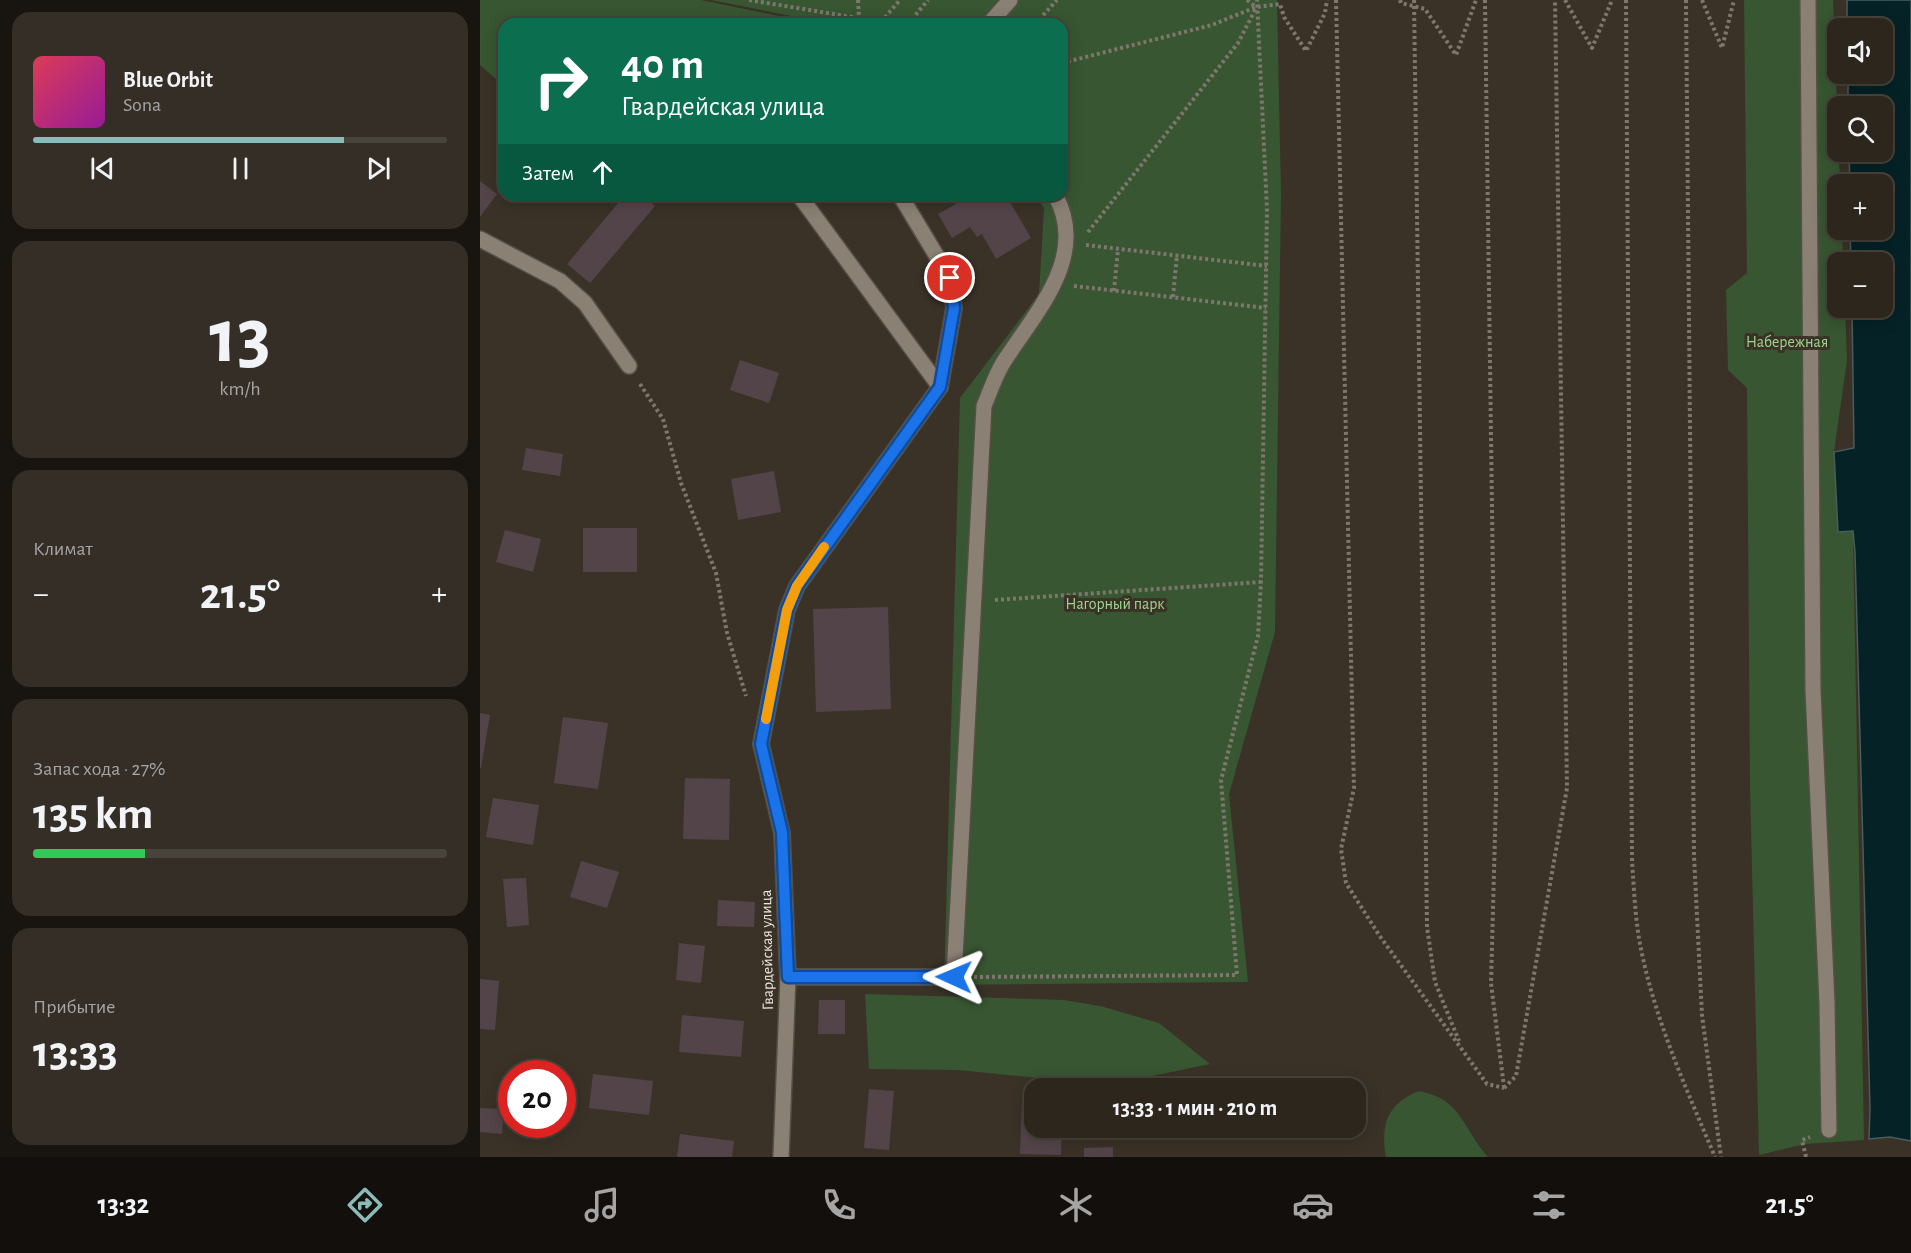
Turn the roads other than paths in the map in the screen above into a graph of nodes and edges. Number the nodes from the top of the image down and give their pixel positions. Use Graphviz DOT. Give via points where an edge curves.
graph roads {
  1 [pos="1010,0"];
  2 [pos="1808,0"];
  3 [pos="994,18"];
  4 [pos="803,201"];
  5 [pos="904,201"];
  6 [pos="1057,201"];
  7 [pos="480,239"];
  8 [pos="629,366"];
  9 [pos="940,387"];
  10 [pos="788,977"];
  11 [pos="1829,1130"];
  12 [pos="781,1157"];
  1 -- 3 [label="street"];
  2 -- 11 [label="street" via="1813,690"];
  4 -- 9 [label="street"];
  5 -- 9 [label="street" via="950,278 954,308"];
  6 -- 10 [label="street" via="1071,243 1056,284 1002,365 984,406 954,977"];
  7 -- 8 [label="street" via="560,281 585,303"];
  9 -- 10 [label="street, Гвардейская улица" via="797,586 787,610 761,744 782,832"];
  10 -- 12 [label="street, Гвардейская улица"];
}
